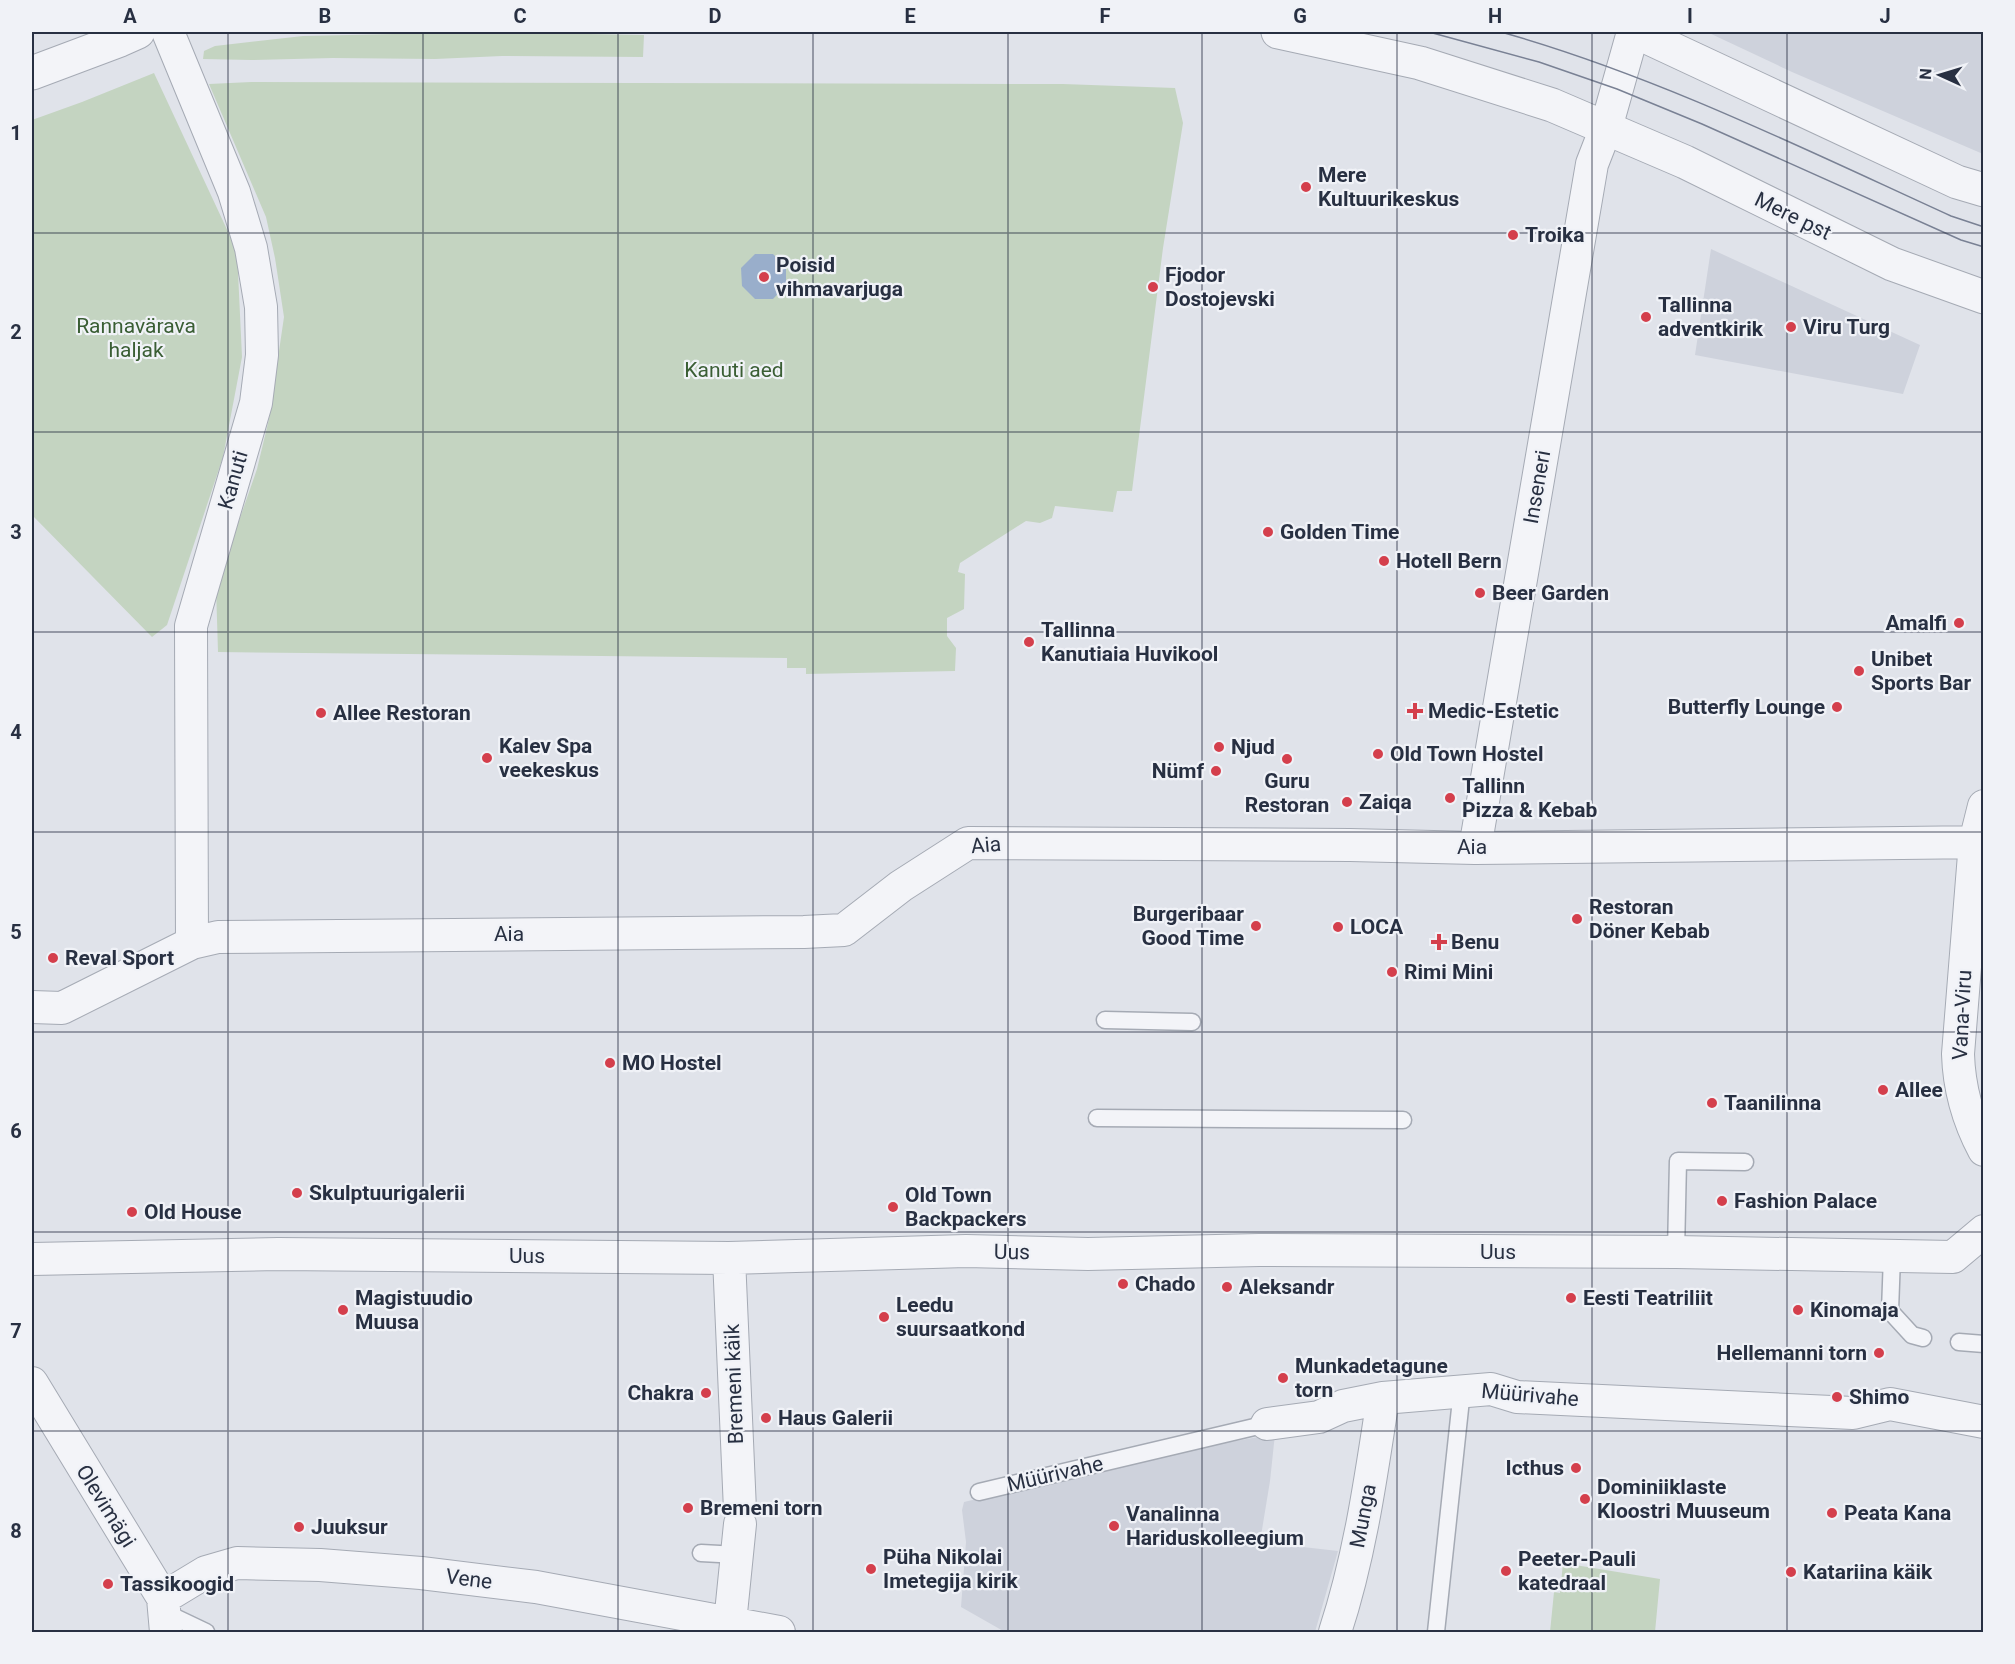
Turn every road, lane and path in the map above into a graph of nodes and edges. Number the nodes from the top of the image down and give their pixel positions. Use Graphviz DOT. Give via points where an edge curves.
graph roads {
  1 [pos="138,32"];
  2 [pos="168,32"];
  3 [pos="1278,32"];
  4 [pos="1634,32"];
  5 [pos="32,73"];
  6 [pos="1606,128"];
  7 [pos="1983,190"];
  8 [pos="1983,297"];
  9 [pos="1983,806"];
  10 [pos="1979,842"];
  11 [pos="1475,848"];
  12 [pos="192,943"];
  13 [pos="32,1007"];
  14 [pos="1105,1020"];
  15 [pos="1192,1022"];
  16 [pos="1096,1118"];
  17 [pos="1403,1120"];
  18 [pos="1983,1150"];
  19 [pos="1744,1162"];
  20 [pos="1983,1231"];
  21 [pos="1676,1252"];
  22 [pos="1892,1256"];
  23 [pos="729,1258"];
  24 [pos="32,1259"];
  25 [pos="1923,1338"];
  26 [pos="1959,1342"];
  27 [pos="1983,1344"];
  28 [pos="32,1383"];
  29 [pos="1462,1390"];
  30 [pos="1383,1398"];
  31 [pos="1983,1422"];
  32 [pos="1267,1424"];
  33 [pos="979,1492"];
  34 [pos="701,1553"];
  35 [pos="738,1555"];
  36 [pos="164,1614"];
  37 [pos="730,1623"];
  38 [pos="206,1632"];
  39 [pos="779,1632"];
  40 [pos="1335,1632"];
  41 [pos="1436,1632"];
  1 -- 5 [label="street"];
  2 -- 12 [label="street, Kanuti" via="234,192 251,248 261,307 262,355 256,403 191,626"];
  3 -- 6 [label="street, Mere pst" via="1420,63 1552,105"];
  4 -- 6 [label="street"];
  4 -- 7 [label="street" via="1958,182"];
  6 -- 8 [label="street, Mere pst" via="1685,162 1892,264"];
  6 -- 11 [label="street, Inseneri" via="1592,164"];
  9 -- 10 [label="street, Vana-Viru"];
  10 -- 11 [label="street, Aia"];
  10 -- 18 [label="street, Vana-Viru" via="1958,1054 1961,1089"];
  11 -- 12 [label="street, Aia" via="968,843 901,885 844,930 309,935 218,938"];
  12 -- 13 [label="street, Aia" via="62,1008"];
  14 -- 15 [label="lane"];
  16 -- 17 [label="lane"];
  19 -- 21 [label="lane" via="1678,1161"];
  20 -- 22 [label="street, Uus" via="1953,1257"];
  21 -- 22 [label="street, Uus"];
  21 -- 23 [label="street, Uus" via="966,1251"];
  22 -- 25 [label="lane" via="1890,1311 1912,1335"];
  23 -- 24 [label="street, Uus" via="278,1254"];
  23 -- 35 [label="street, Bremeni käik" via="740,1517"];
  26 -- 27 [label="lane"];
  28 -- 36 [label="street, Olevimägi"];
  29 -- 30 [label="street, Müürivahe"];
  29 -- 31 [label="street, Müürivahe" via="1491,1389 1516,1397 1853,1413 1890,1404"];
  29 -- 41 [label="lane"];
  30 -- 32 [label="street, Müürivahe" via="1343,1406 1319,1417"];
  30 -- 40 [label="street, Munga" via="1364,1522"];
  32 -- 33 [label="lane, Müürivahe"];
  34 -- 35 [label="lane"];
  35 -- 37 [label="street, Bremeni käik"];
  36 -- 37 [label="street, Vene" via="206,1572 237,1563 421,1573 536,1587"];
  36 -- 38 [label="lane"];
  37 -- 39 [label="street, Vene"];
}
